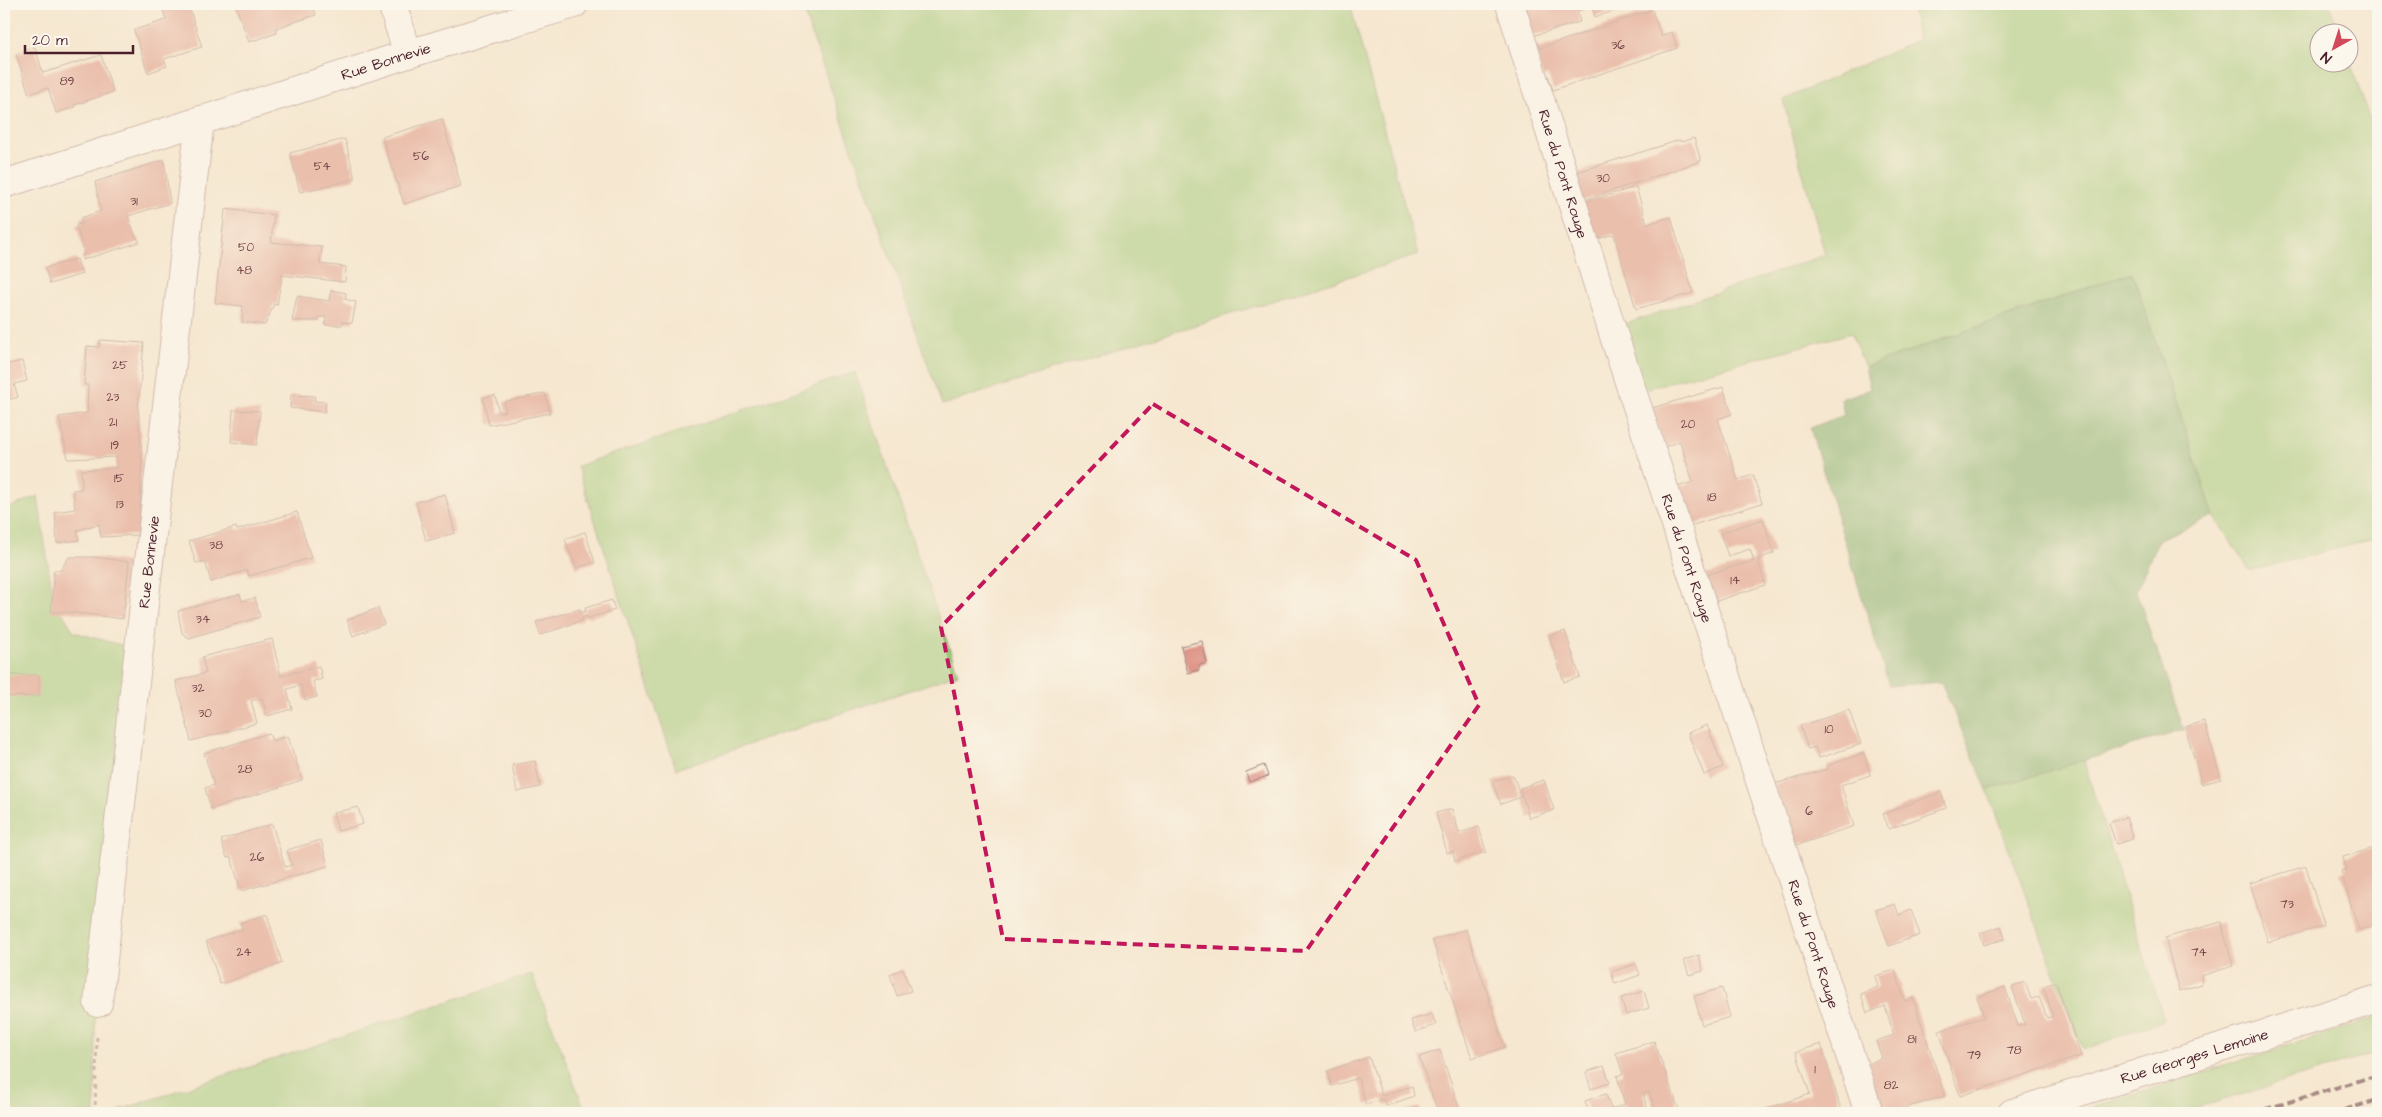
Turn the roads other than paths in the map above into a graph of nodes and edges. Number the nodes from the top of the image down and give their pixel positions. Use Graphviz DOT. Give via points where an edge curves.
graph roads {
  1 [pos="392,4"];
  2 [pos="574,4"];
  3 [pos="1510,4"];
  4 [pos="408,54"];
  5 [pos="200,120"];
  6 [pos="4,184"];
  7 [pos="2378,999"];
  8 [pos="98,1003"];
  9 [pos="1869,1113"];
  10 [pos="2012,1113"];
  1 -- 4 [label="street"];
  2 -- 4 [label="street, Rue Bonnevie"];
  3 -- 9 [label="street, Rue du Pont Rouge" via="1623,364"];
  4 -- 5 [label="street, Rue Bonnevie"];
  5 -- 6 [label="street, Rue Bonnevie"];
  5 -- 8 [label="street, Rue Bonnevie"];
  7 -- 10 [label="street, Rue Georges Lemoine"];
}
